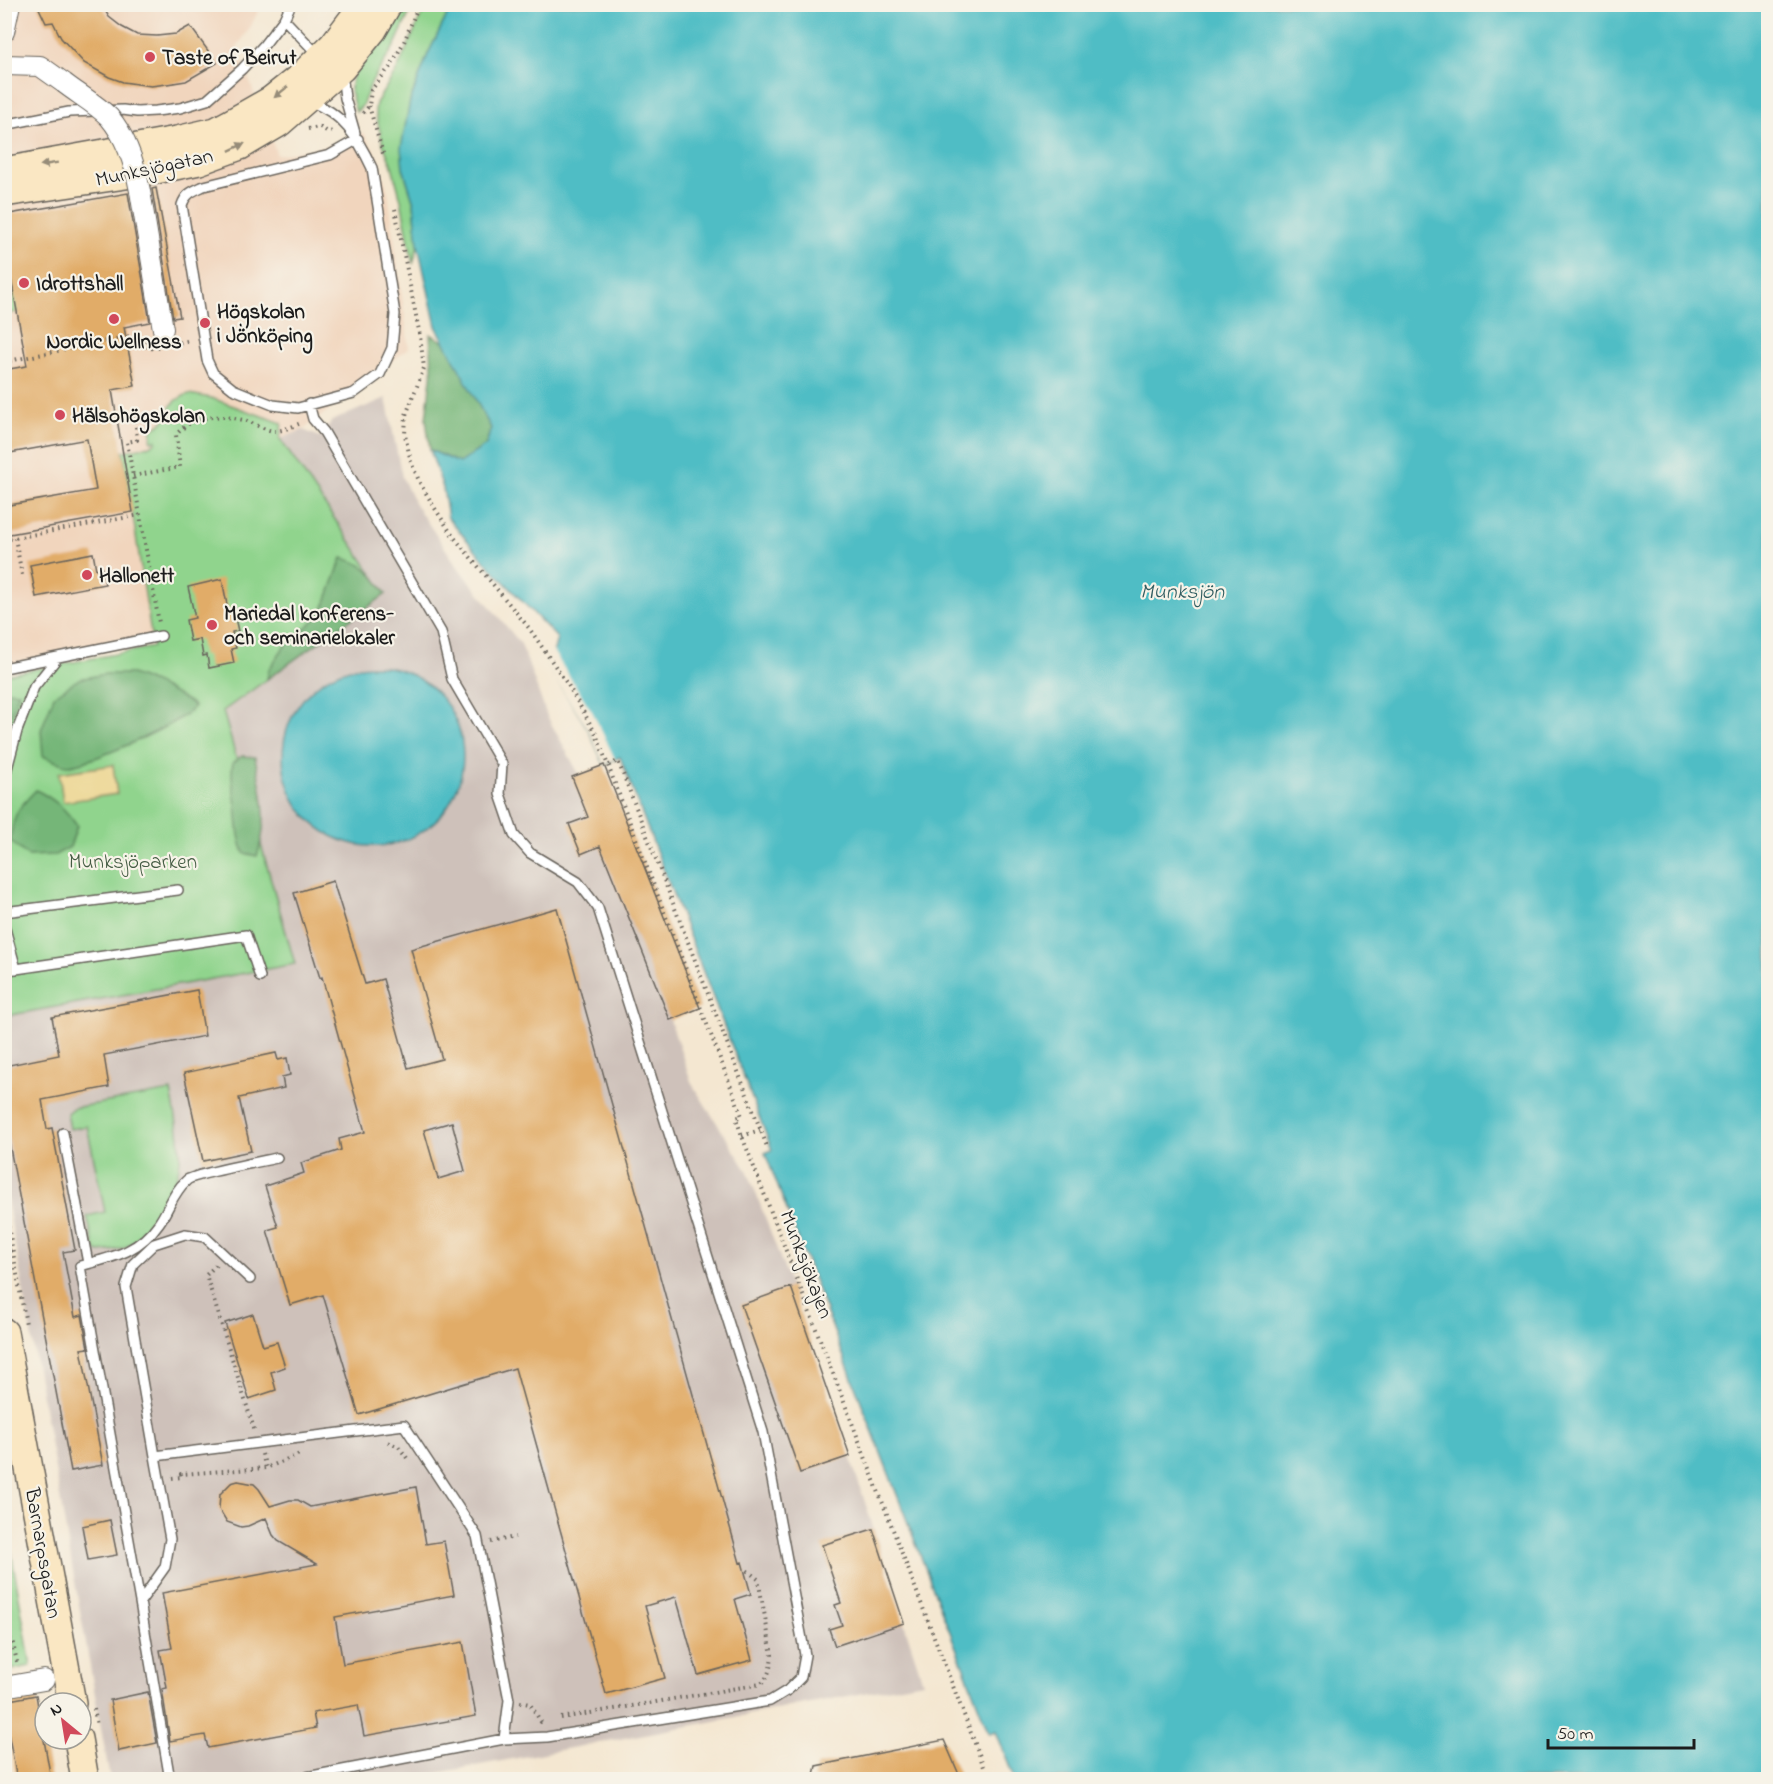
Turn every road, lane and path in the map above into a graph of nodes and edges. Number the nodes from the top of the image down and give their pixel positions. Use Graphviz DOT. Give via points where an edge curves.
graph roads {
  1 [pos="10,4"];
  2 [pos="291,4"];
  3 [pos="364,4"];
  4 [pos="388,4"];
  5 [pos="284,19"];
  6 [pos="4,32"];
  7 [pos="331,63"];
  8 [pos="4,65"];
  9 [pos="307,101"];
  10 [pos="369,106"];
  11 [pos="4,125"];
  12 [pos="356,137"];
  13 [pos="384,159"];
  14 [pos="4,171"];
  15 [pos="4,193"];
  16 [pos="393,202"];
  17 [pos="153,331"];
  18 [pos="147,349"];
  19 [pos="4,362"];
  20 [pos="309,404"];
  21 [pos="135,415"];
  22 [pos="312,415"];
  23 [pos="133,476"];
  24 [pos="140,515"];
  25 [pos="15,538"];
  26 [pos="4,540"];
  27 [pos="22,575"];
  28 [pos="161,636"];
  29 [pos="58,657"];
  30 [pos="4,668"];
  31 [pos="608,764"];
  32 [pos="4,780"];
  33 [pos="178,890"];
  34 [pos="4,912"];
  35 [pos="4,925"];
  36 [pos="16,969"];
  37 [pos="4,970"];
  38 [pos="260,977"];
  39 [pos="760,1130"];
  40 [pos="63,1133"];
  41 [pos="742,1137"];
  42 [pos="768,1149"];
  43 [pos="277,1158"];
  44 [pos="13,1250"];
  45 [pos="4,1252"];
  46 [pos="226,1255"];
  47 [pos="88,1263"];
  48 [pos="250,1279"];
  49 [pos="4,1332"];
  50 [pos="382,1438"];
  51 [pos="258,1443"];
  52 [pos="306,1451"];
  53 [pos="154,1456"];
  54 [pos="412,1466"];
  55 [pos="266,1468"];
  56 [pos="159,1479"];
  57 [pos="744,1569"];
  58 [pos="140,1602"];
  59 [pos="4,1627"];
  60 [pos="44,1680"];
  61 [pos="13,1686"];
  62 [pos="70,1691"];
  63 [pos="508,1700"];
  64 [pos="504,1738"];
  65 [pos="80,1751"];
  66 [pos="85,1779"];
  67 [pos="170,1779"];
  68 [pos="291,1779"];
  69 [pos="989,1779"];
  1 -- 6 [label="street"];
  2 -- 5 [label="lane"];
  3 -- 7 [label="main road, Munksjögatan" via="346,30"];
  4 -- 7 [label="main road, Munksjögatan" via="373,30"];
  5 -- 7 [label="lane"];
  5 -- 11 [label="lane" via="242,69 207,100 156,111 69,112"];
  7 -- 9 [label="main road, Munksjögatan"];
  7 -- 12 [label="lane"];
  7 -- 14 [label="main road, Munksjögatan, one-way" via="216,130 93,157"];
  8 -- 17 [label="street, bridge" via="40,66 108,117 123,136 140,191"];
  9 -- 12 [label="lane" via="333,112"];
  15 -- 9 [label="main road, Munksjögatan, one-way" via="146,172 220,154 261,135"];
  10 -- 13 [label="path"];
  12 -- 20 [label="lane" via="372,168 387,255 395,314 392,348 380,374 354,393"];
  12 -- 20 [label="lane" via="330,155 204,186 189,193 182,205 207,360 213,373 233,389 273,405 298,408"];
  16 -- 31 [label="path" via="424,368 406,415 405,435 411,462 453,536 529,628 568,685"];
  17 -- 18 [label="path"];
  17 -- 19 [label="path"];
  20 -- 22 [label="lane"];
  21 -- 23 [label="path" via="137,440 127,442"];
  22 -- 23 [label="path" via="287,429 273,431 228,417 193,421 176,435 180,467"];
  22 -- 64 [label="lane" via="441,632 452,679 502,764 500,794 514,835 530,853 578,882 598,908 763,1432 805,1655 801,1677 770,1701 547,1737"];
  23 -- 24 [label="path"];
  24 -- 25 [label="path"];
  24 -- 28 [label="path"];
  25 -- 26 [label="path"];
  25 -- 27 [label="path"];
  28 -- 29 [label="lane"];
  29 -- 30 [label="lane"];
  29 -- 32 [label="lane" via="34,687"];
  31 -- 39 [label="path" via="618,761"];
  31 -- 41 [label="path, Munksjökajen" via="742,1116 736,1118"];
  33 -- 34 [label="lane"];
  35 -- 36 [label="lane"];
  36 -- 37 [label="lane"];
  36 -- 38 [label="lane" via="246,935"];
  39 -- 41 [label="path"];
  39 -- 42 [label="path"];
  40 -- 47 [label="lane"];
  41 -- 69 [label="path, Munksjökajen"];
  43 -- 47 [label="lane" via="189,1178 141,1244 119,1256"];
  44 -- 45 [label="path"];
  46 -- 48 [label="lane"];
  46 -- 51 [label="path" via="206,1275"];
  46 -- 53 [label="lane" via="205,1237 184,1234 154,1244 133,1264 126,1287"];
  47 -- 58 [label="lane" via="80,1266"];
  49 -- 62 [label="main road, Barnarpsgatan"];
  50 -- 54 [label="path" via="399,1447"];
  51 -- 53 [label="lane"];
  51 -- 55 [label="path"];
  51 -- 63 [label="lane" via="404,1425 477,1536"];
  52 -- 55 [label="path"];
  53 -- 56 [label="lane"];
  55 -- 56 [label="path"];
  56 -- 58 [label="lane" via="170,1539 165,1567"];
  57 -- 63 [label="path" via="758,1579 772,1655 761,1684 541,1722 530,1704"];
  58 -- 67 [label="lane"];
  59 -- 61 [label="path" via="13,1644"];
  60 -- 61 [label="street"];
  63 -- 64 [label="lane"];
  64 -- 68 [label="lane"];
  65 -- 66 [label="main road"];
}
